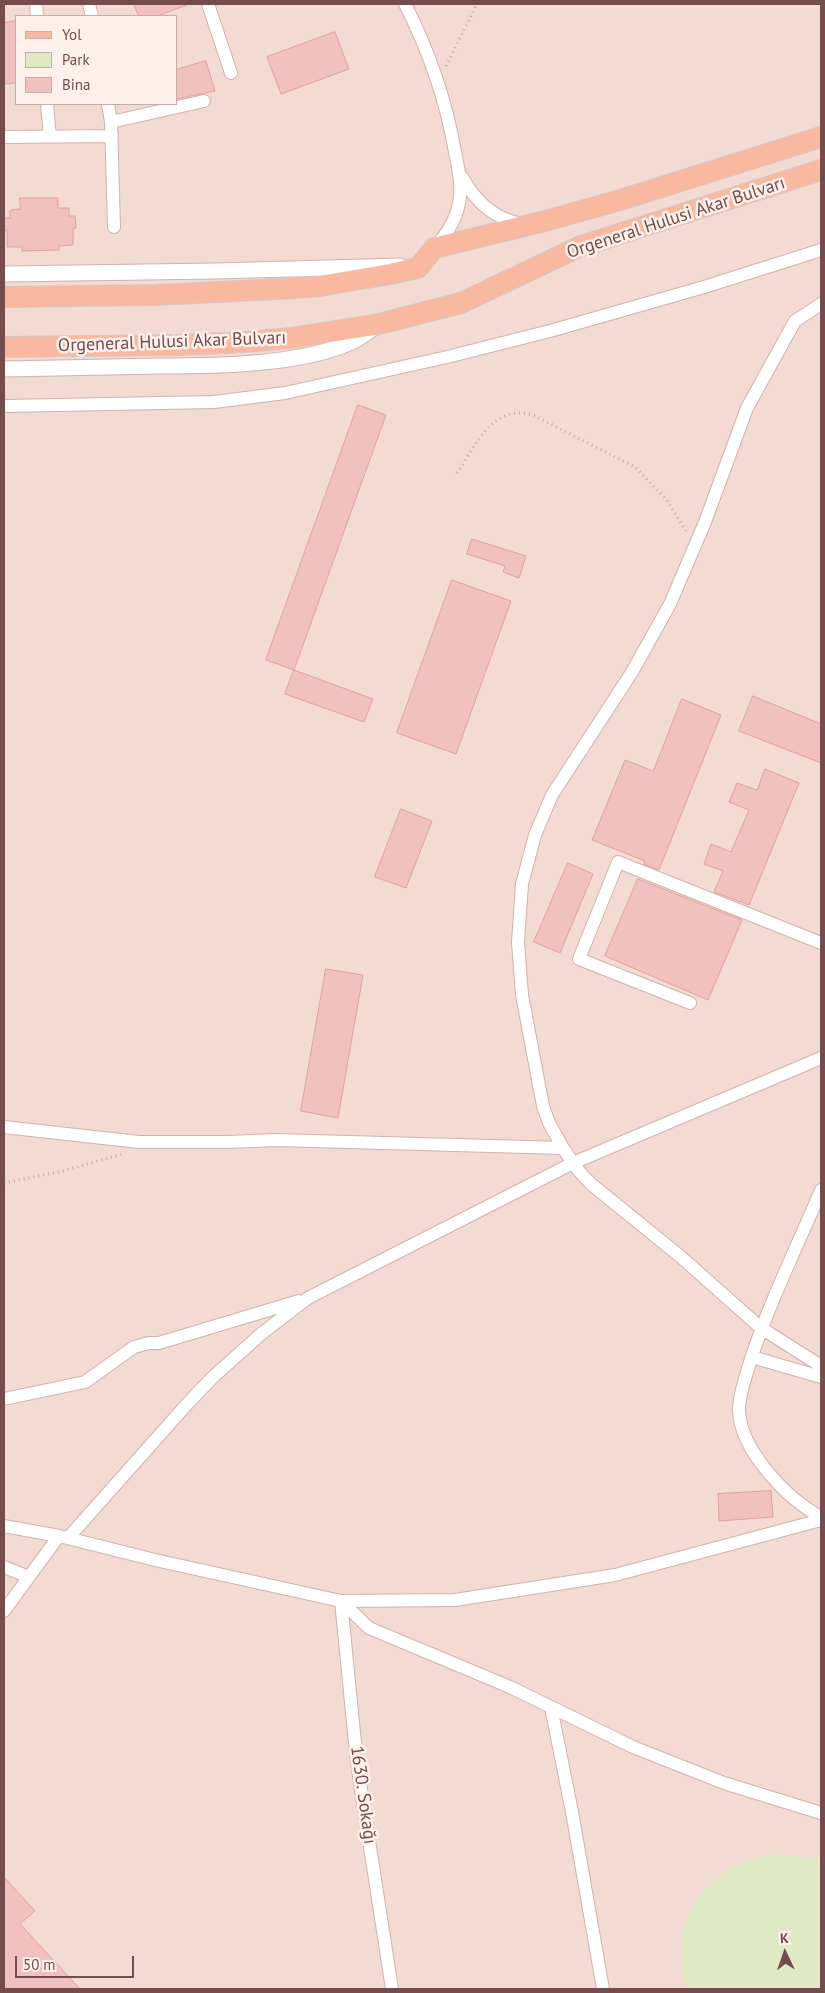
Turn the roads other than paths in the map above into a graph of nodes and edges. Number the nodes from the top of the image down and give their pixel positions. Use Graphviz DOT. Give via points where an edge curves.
graph roads {
  1 [pos="208,4"];
  2 [pos="405,4"];
  3 [pos="231,73"];
  4 [pos="204,100"];
  5 [pos="46,105"];
  6 [pos="108,105"];
  7 [pos="111,122"];
  8 [pos="112,136"];
  9 [pos="50,137"];
  10 [pos="821,137"];
  11 [pos="4,138"];
  12 [pos="821,170"];
  13 [pos="459,172"];
  14 [pos="530,225"];
  15 [pos="114,227"];
  16 [pos="434,248"];
  17 [pos="821,250"];
  18 [pos="418,268"];
  19 [pos="4,274"];
  20 [pos="4,297"];
  21 [pos="821,304"];
  22 [pos="379,324"];
  23 [pos="4,347"];
  24 [pos="4,369"];
  25 [pos="4,406"];
  26 [pos="821,942"];
  27 [pos="690,1003"];
  28 [pos="821,1058"];
  29 [pos="4,1127"];
  30 [pos="563,1148"];
  31 [pos="573,1163"];
  32 [pos="821,1190"];
  33 [pos="308,1298"];
  34 [pos="761,1328"];
  35 [pos="752,1357"];
  36 [pos="821,1366"];
  37 [pos="821,1377"];
  38 [pos="4,1400"];
  39 [pos="821,1518"];
  40 [pos="4,1526"];
  41 [pos="63,1537"];
  42 [pos="4,1567"];
  43 [pos="29,1577"];
  44 [pos="341,1600"];
  45 [pos="4,1611"];
  46 [pos="551,1707"];
  47 [pos="821,1813"];
  48 [pos="392,1989"];
  49 [pos="603,1989"];
  1 -- 3 [label="street"];
  2 -- 13 [label="street" via="425,46 445,104"];
  4 -- 7 [label="street"];
  5 -- 9 [label="street"];
  6 -- 7 [label="street"];
  7 -- 8 [label="street"];
  8 -- 9 [label="street"];
  8 -- 15 [label="street"];
  9 -- 11 [label="street"];
  10 -- 14 [label="main road, Orgeneral Hulusi Akar Bulvarı"];
  12 -- 22 [label="main road, Orgeneral Hulusi Akar Bulvarı" via="581,246 461,303"];
  13 -- 14 [label="street" via="475,198 492,212 504,219"];
  13 -- 16 [label="street" via="458,209 449,230"];
  14 -- 16 [label="main road, Orgeneral Hulusi Akar Bulvarı"];
  16 -- 18 [label="main road"];
  17 -- 25 [label="street" via="550,331 292,392 214,402"];
  18 -- 19 [label="street" via="389,265"];
  18 -- 20 [label="main road" via="361,280 279,289"];
  21 -- 30 [label="street" via="795,321 747,408 696,546 670,604 649,643 552,795 534,835 522,884 519,913 522,995 543,1106"];
  22 -- 23 [label="main road, Orgeneral Hulusi Akar Bulvarı" via="245,342"];
  22 -- 24 [label="street" via="351,343 272,360 198,366"];
  26 -- 27 [label="street" via="618,862 579,959"];
  28 -- 31 [label="street"];
  29 -- 30 [label="street" via="139,1142 277,1140"];
  30 -- 31 [label="street"];
  31 -- 33 [label="street"];
  31 -- 34 [label="street" via="591,1184"];
  32 -- 34 [label="street"];
  33 -- 38 [label="street" via="158,1343 140,1344 84,1382"];
  33 -- 41 [label="street" via="213,1377"];
  34 -- 35 [label="street"];
  34 -- 36 [label="street"];
  35 -- 37 [label="street"];
  35 -- 39 [label="street" via="740,1396 743,1433 782,1489"];
  39 -- 44 [label="street" via="615,1575 455,1600"];
  40 -- 41 [label="street"];
  41 -- 43 [label="street"];
  41 -- 44 [label="street"];
  42 -- 43 [label="street"];
  43 -- 45 [label="street"];
  44 -- 46 [label="street" via="369,1628 470,1669"];
  44 -- 48 [label="street, 1630. Sokağı" via="357,1763"];
  46 -- 47 [label="street" via="678,1766"];
  46 -- 49 [label="street"];
}
